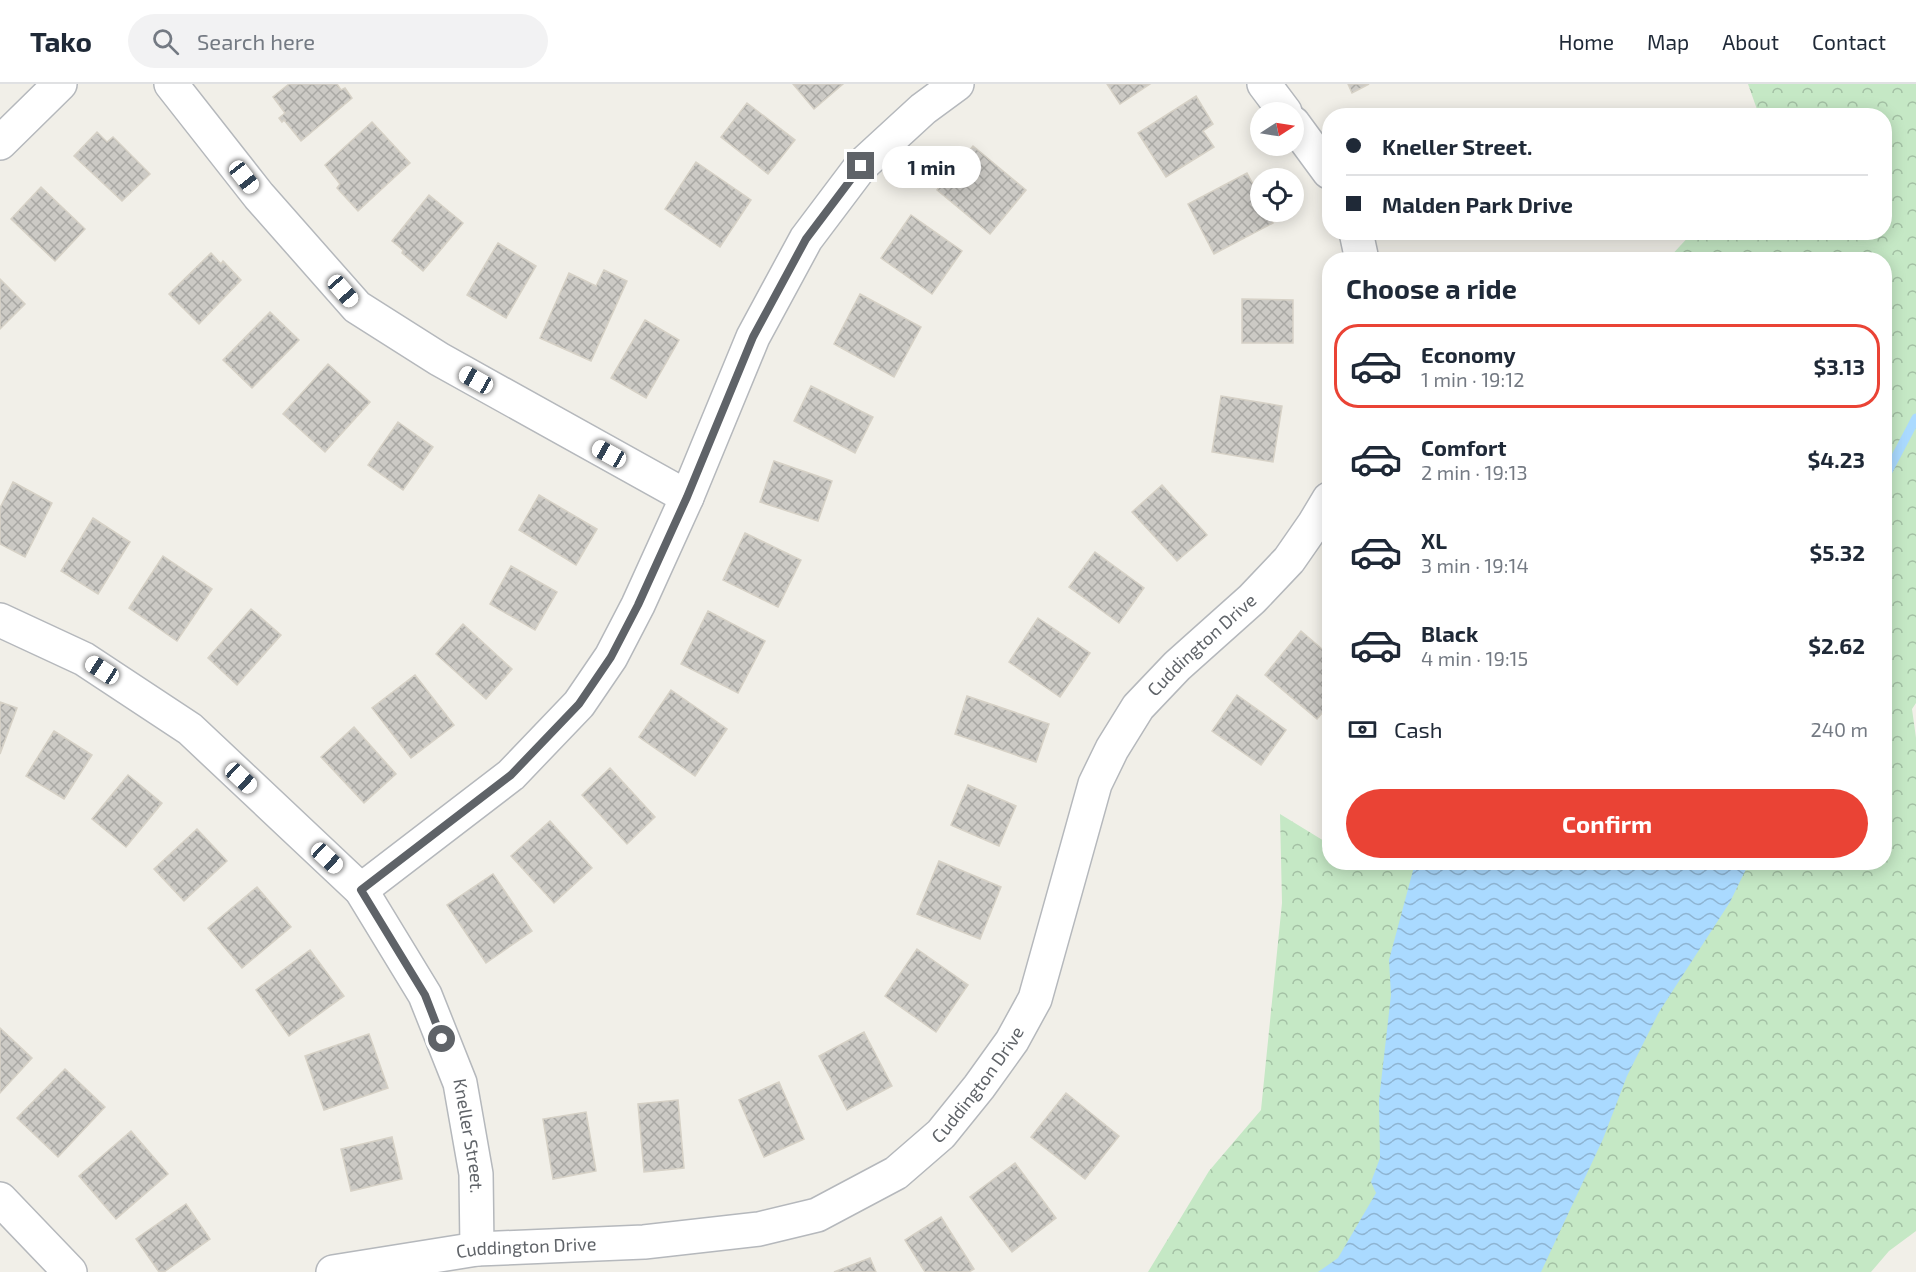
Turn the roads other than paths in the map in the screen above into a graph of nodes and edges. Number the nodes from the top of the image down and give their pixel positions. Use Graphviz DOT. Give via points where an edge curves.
graph roads {
  1 [pos="60,84"];
  2 [pos="171,84"];
  3 [pos="957,84"];
  4 [pos="1264,84"];
  5 [pos="1278,102"];
  6 [pos="1304,138"];
  7 [pos="0,143"];
  8 [pos="1322,162"];
  9 [pos="687,497"];
  10 [pos="1322,511"];
  11 [pos="0,620"];
  12 [pos="361,890"];
  13 [pos="0,1199"];
  14 [pos="477,1249"];
  15 [pos="70,1272"];
  16 [pos="333,1272"];
  1 -- 7 [label="street"];
  2 -- 9 [label="street" via="259,196 357,307 439,359"];
  3 -- 9 [label="street" via="923,109 861,166 806,239 753,337"];
  4 -- 5 [label="street"];
  6 -- 8 [label="street"];
  9 -- 12 [label="street" via="611,657 579,704 511,775"];
  10 -- 14 [label="street, Cuddington Drive" via="1289,560 1138,707 1095,784 1035,999 979,1088 923,1150 896,1173 817,1215 759,1229 644,1242"];
  11 -- 12 [label="street, Kneller Street." via="84,659 190,729"];
  12 -- 14 [label="street, Kneller Street." via="425,995 460,1083 476,1174"];
  13 -- 15 [label="street"];
  14 -- 16 [label="street, Cuddington Drive"];
}
